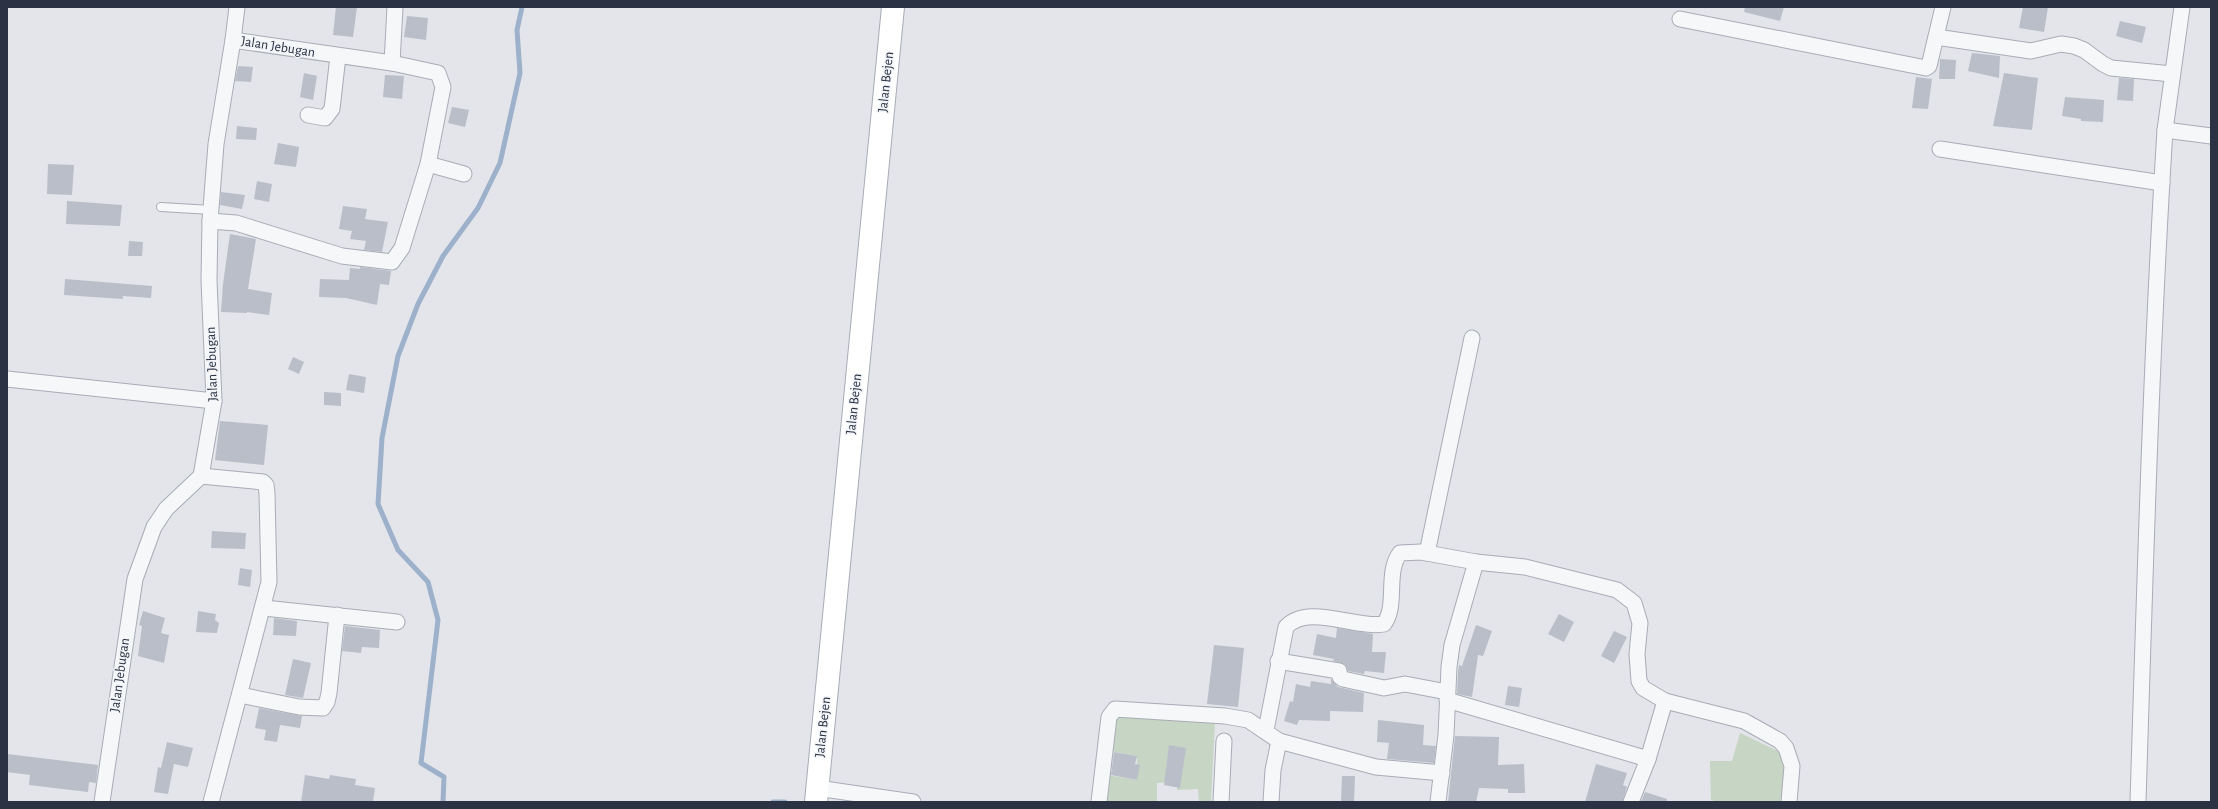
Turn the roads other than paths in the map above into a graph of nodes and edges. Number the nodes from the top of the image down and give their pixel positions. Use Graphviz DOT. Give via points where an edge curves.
graph roads {
  1 [pos="237,7"];
  2 [pos="395,7"];
  3 [pos="893,7"];
  4 [pos="1943,7"];
  5 [pos="2182,7"];
  6 [pos="1680,19"];
  7 [pos="1936,37"];
  8 [pos="233,40"];
  9 [pos="338,56"];
  10 [pos="392,63"];
  11 [pos="2172,74"];
  12 [pos="308,115"];
  13 [pos="2165,130"];
  14 [pos="2211,136"];
  15 [pos="1940,149"];
  16 [pos="428,164"];
  17 [pos="464,174"];
  18 [pos="2162,183"];
  19 [pos="161,207"];
  20 [pos="210,215"];
  21 [pos="1472,338"];
  22 [pos="7,379"];
  23 [pos="214,401"];
  24 [pos="201,476"];
  25 [pos="1427,553"];
  26 [pos="1476,562"];
  27 [pos="264,608"];
  28 [pos="336,615"];
  29 [pos="397,622"];
  30 [pos="1278,662"];
  31 [pos="240,695"];
  32 [pos="1447,696"];
  33 [pos="1665,701"];
  34 [pos="1266,730"];
  35 [pos="1224,741"];
  36 [pos="1279,741"];
  37 [pos="1648,759"];
  38 [pos="1442,773"];
  39 [pos="816,795"];
  40 [pos="102,802"];
  41 [pos="212,802"];
  42 [pos="913,802"];
  43 [pos="1099,802"];
  44 [pos="1221,802"];
  45 [pos="1271,802"];
  46 [pos="1438,802"];
  47 [pos="1631,802"];
  48 [pos="1790,802"];
  49 [pos="2138,802"];
  1 -- 8 [label="street"];
  2 -- 10 [label="street"];
  3 -- 39 [label="street, Jalan Bejen"];
  4 -- 7 [label="street"];
  5 -- 11 [label="street"];
  6 -- 7 [label="street" via="1926,68 1929,66"];
  7 -- 11 [label="street" via="2031,51 2061,44 2084,50 2111,68"];
  8 -- 9 [label="street, Jalan Jebugan"];
  8 -- 20 [label="street, Jalan Jebugan" via="216,144"];
  9 -- 10 [label="street, Jalan Jebugan"];
  9 -- 12 [label="street" via="332,109 325,118"];
  10 -- 16 [label="street, Jalan Jebugan" via="438,72 441,77 443,87"];
  11 -- 13 [label="street"];
  13 -- 14 [label="street"];
  13 -- 18 [label="street"];
  15 -- 18 [label="street"];
  16 -- 17 [label="street"];
  16 -- 20 [label="street, Jalan Jebugan" via="402,248 392,262 342,256"];
  18 -- 49 [label="street" via="2148,480"];
  19 -- 20 [label="lane"];
  20 -- 23 [label="street, Jalan Jebugan" via="209,280"];
  21 -- 25 [label="street"];
  22 -- 23 [label="street"];
  23 -- 24 [label="street, Jalan Jebugan"];
  24 -- 27 [label="street" via="263,482 266,485 269,582"];
  24 -- 40 [label="street, Jalan Jebugan" via="154,526 135,579"];
  25 -- 26 [label="street"];
  25 -- 30 [label="street" via="1407,551 1400,553 1394,560 1390,611 1384,624 1299,617 1286,627"];
  26 -- 32 [label="street" via="1452,645"];
  26 -- 33 [label="street" via="1525,567 1617,590 1634,603 1640,623 1637,654 1639,681 1643,688"];
  27 -- 28 [label="street"];
  27 -- 31 [label="street"];
  28 -- 29 [label="street"];
  28 -- 31 [label="street" via="329,693 323,708 299,707"];
  30 -- 32 [label="street" via="1339,671 1343,679 1384,688 1405,684"];
  30 -- 34 [label="street"];
  31 -- 41 [label="street"];
  32 -- 37 [label="street"];
  32 -- 38 [label="street"];
  33 -- 37 [label="street"];
  33 -- 48 [label="street" via="1744,721 1780,741 1786,748 1792,766"];
  34 -- 36 [label="street"];
  34 -- 43 [label="street" via="1248,720 1224,716 1115,709 1109,717"];
  35 -- 44 [label="street"];
  36 -- 38 [label="street" via="1376,767"];
  36 -- 45 [label="street" via="1273,770"];
  37 -- 47 [label="street"];
  38 -- 46 [label="street"];
  39 -- 42 [label="street"];
}
